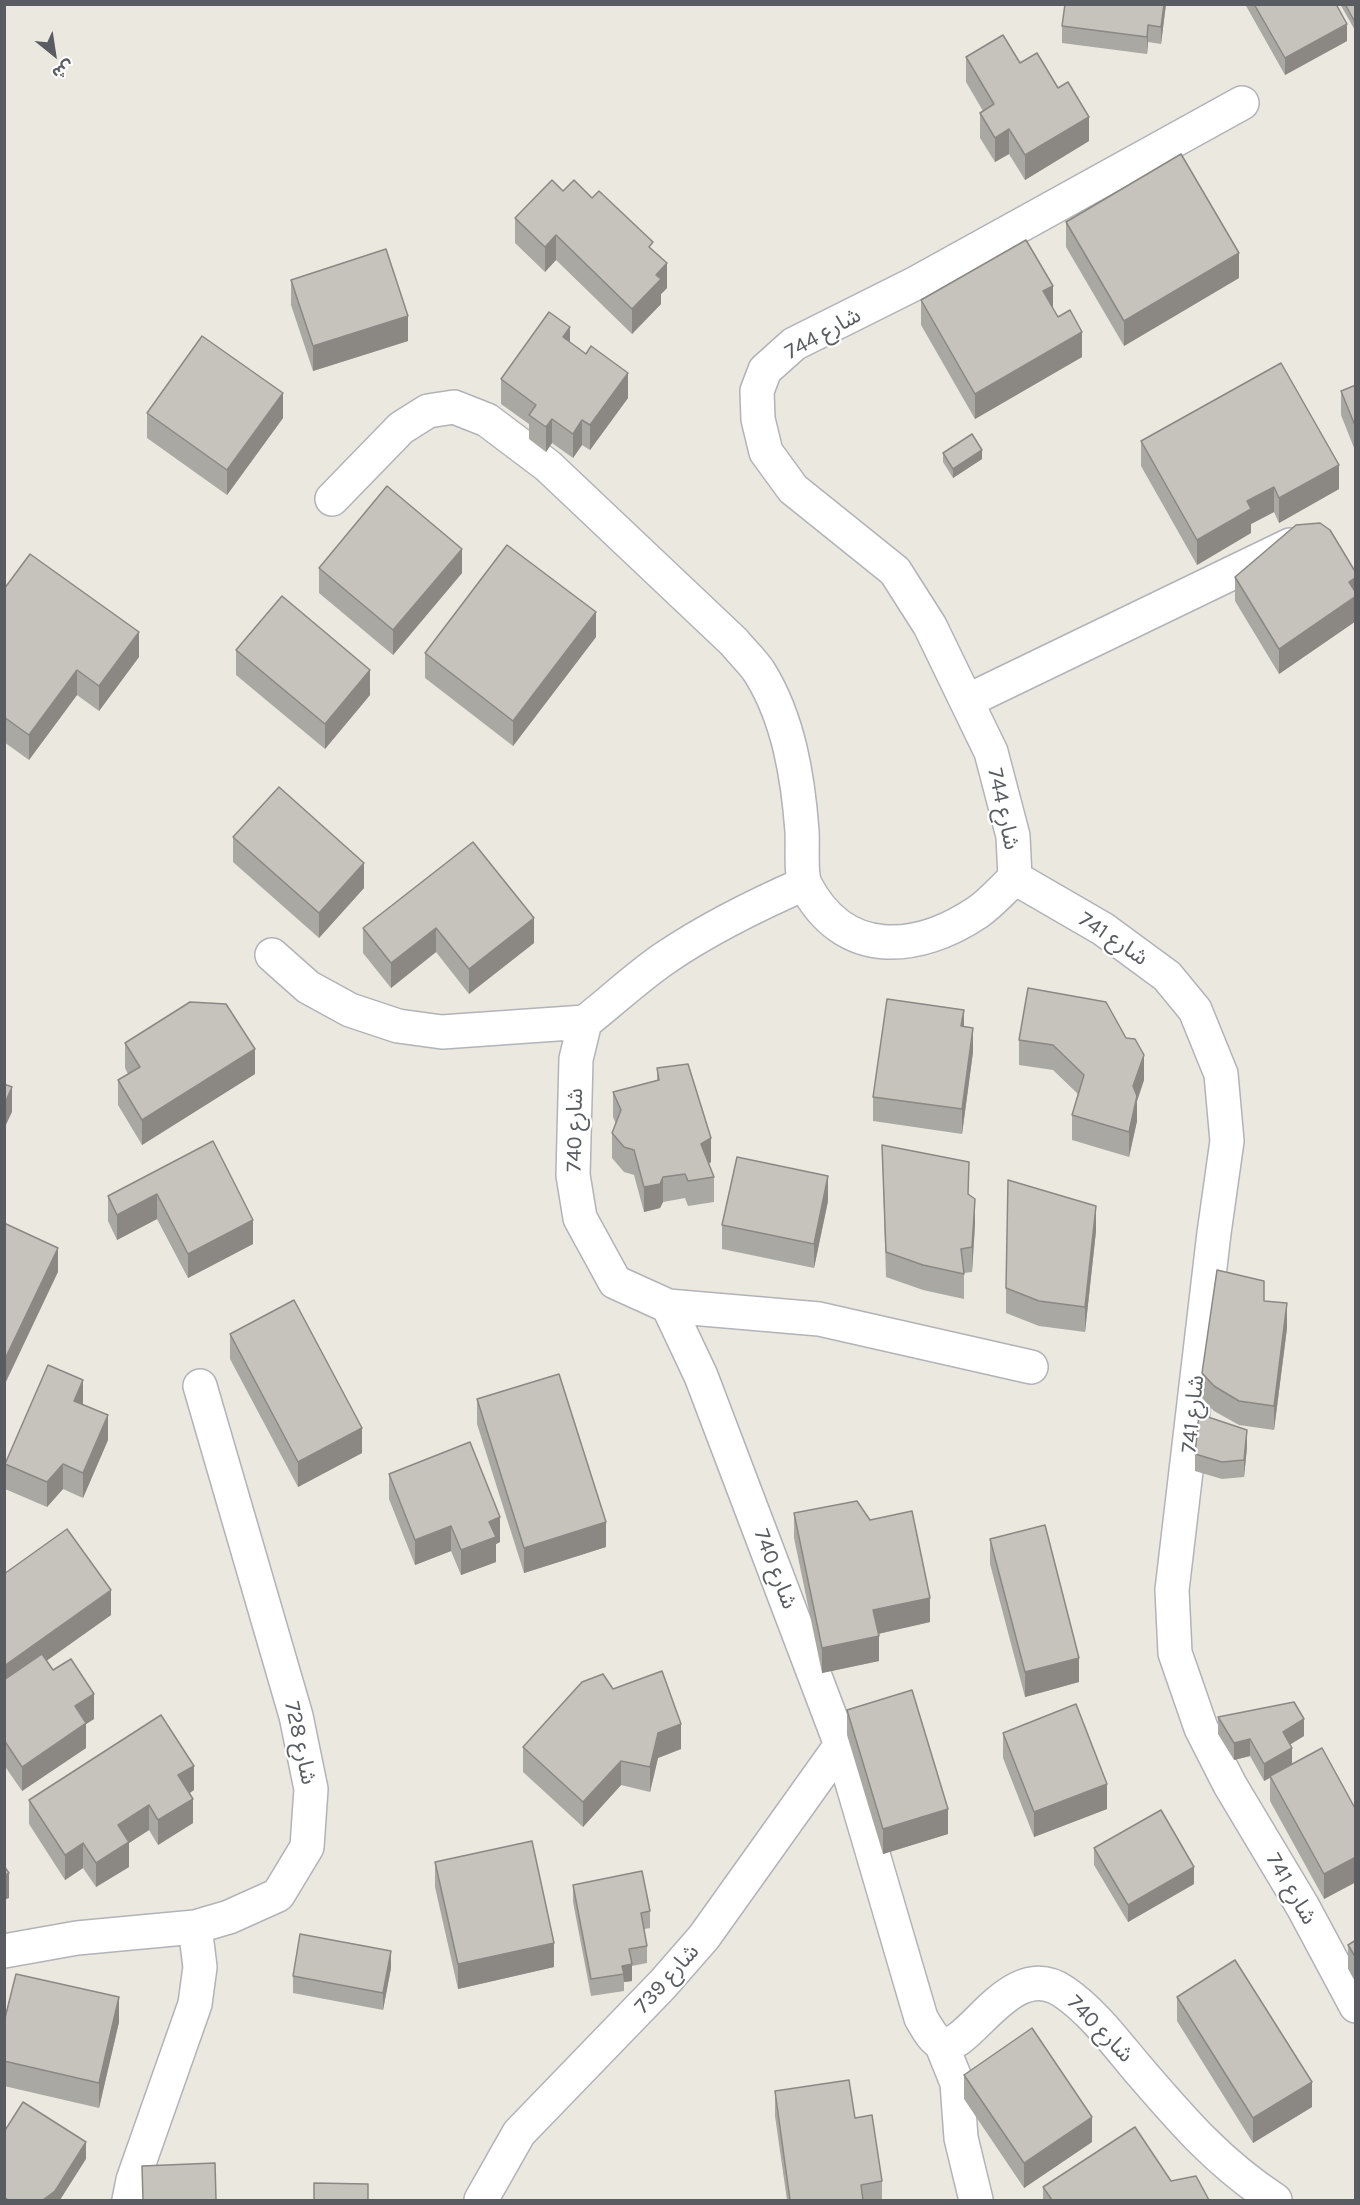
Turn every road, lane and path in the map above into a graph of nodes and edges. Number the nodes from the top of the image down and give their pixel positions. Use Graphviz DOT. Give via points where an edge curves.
graph roads {
  1 [pos="1242,103"];
  2 [pos="332,499"];
  3 [pos="1316,532"];
  4 [pos="967,701"];
  5 [pos="1015,878"];
  6 [pos="804,884"];
  7 [pos="272,955"];
  8 [pos="585,1022"];
  9 [pos="668,1306"];
  10 [pos="1031,1367"];
  11 [pos="200,1386"];
  12 [pos="841,1745"];
  13 [pos="195,1927"];
  14 [pos="4,1951"];
  15 [pos="1356,2006"];
  16 [pos="941,2043"];
  17 [pos="129,2200"];
  18 [pos="481,2200"];
  19 [pos="976,2200"];
  20 [pos="1275,2200"];
  1 -- 4 [label="street, شارع 744" via="916,283 794,344 765,370 758,391 758,418 766,452 793,489 895,571 930,626"];
  2 -- 6 [label="street" via="401,428 428,411 453,407 487,420 548,466 734,642 760,673 783,723 794,768"];
  3 -- 4 [label="street"];
  4 -- 5 [label="street, شارع 744" via="991,752 1013,836"];
  5 -- 6 [label="street, شارع 744" via="978,912 939,932 906,942 875,943 852,934 829,917"];
  5 -- 15 [label="street, شارع 741" via="1103,929 1167,976 1195,1010 1221,1074 1227,1142 1172,1590 1175,1653 1201,1728 1230,1785"];
  6 -- 8 [label="street" via="754,906 663,959"];
  7 -- 8 [label="street" via="308,987 350,1010 398,1026 442,1032"];
  8 -- 9 [label="street, شارع 740" via="576,1059 573,1175 580,1218 615,1282"];
  9 -- 10 [label="street" via="819,1319"];
  9 -- 12 [label="street, شارع 740" via="701,1376"];
  11 -- 13 [label="street, شارع 728" via="296,1716 311,1789 307,1847 278,1895"];
  12 -- 16 [label="street, شارع 740" via="921,2018"];
  12 -- 18 [label="street, شارع 739" via="704,1937 656,1993 519,2133"];
  13 -- 14 [label="street, شارع 728" via="77,1938"];
  13 -- 17 [label="street" via="200,1967 195,2004 132,2180"];
  16 -- 19 [label="street" via="957,2083 961,2138"];
  16 -- 20 [label="street, شارع 740" via="961,2039 987,2011 1017,1989 1041,1984 1063,1991 1094,2018 1190,2130 1239,2177"];
}
